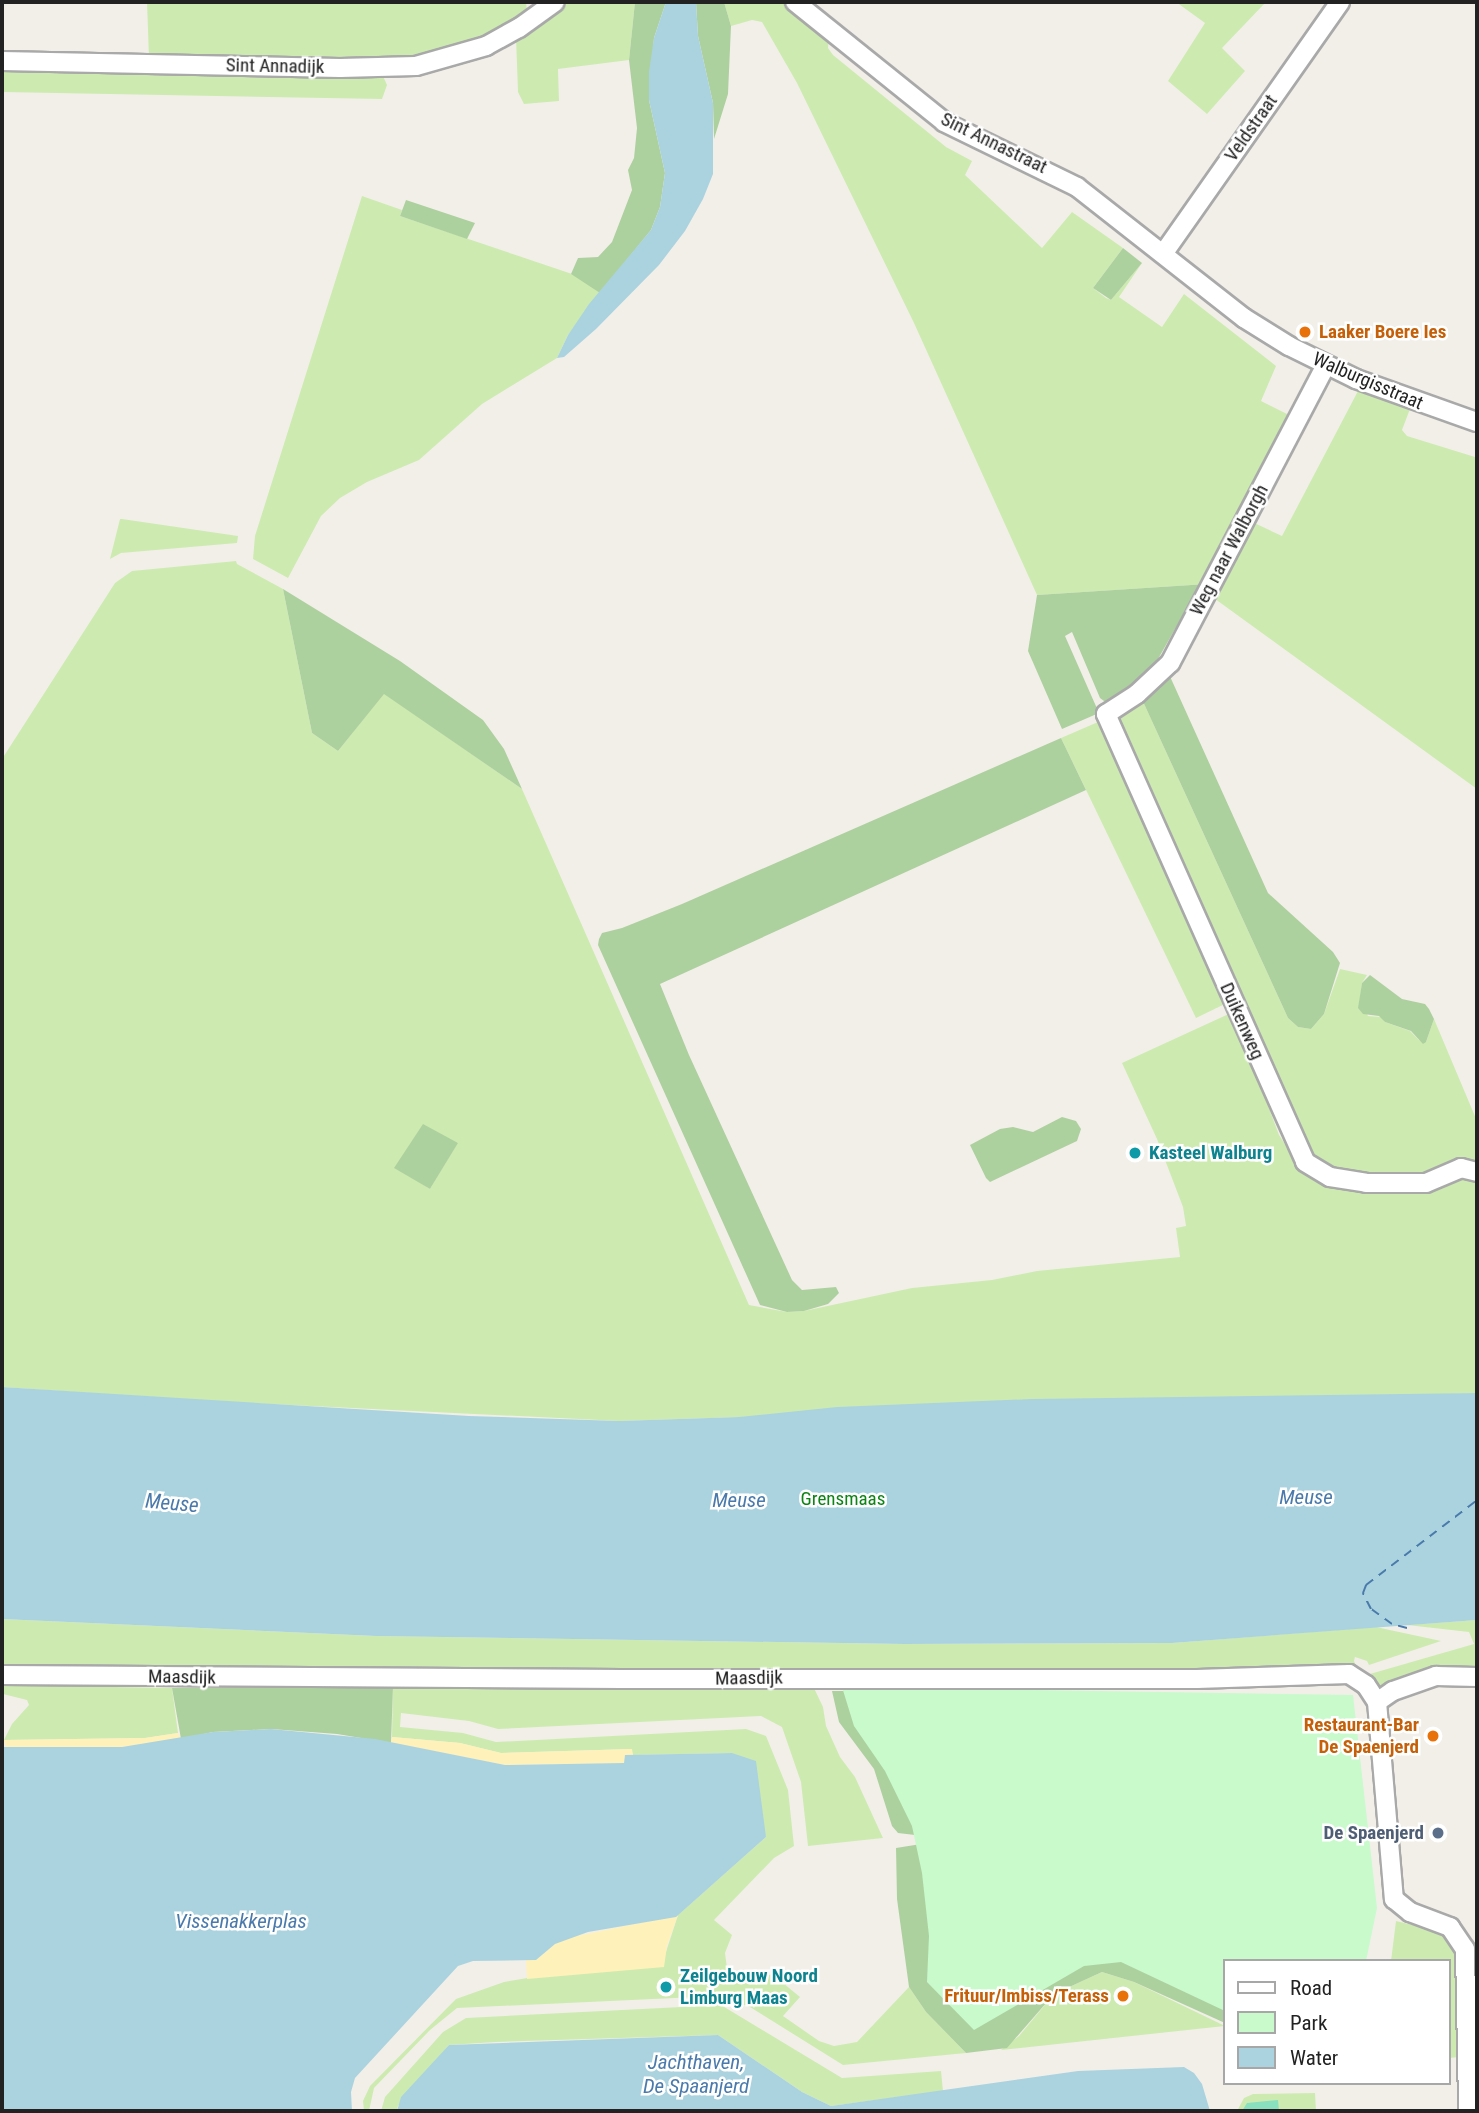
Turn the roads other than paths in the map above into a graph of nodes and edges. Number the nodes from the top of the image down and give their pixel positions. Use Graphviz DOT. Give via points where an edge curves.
graph roads {
  1 [pos="555,2"];
  2 [pos="795,2"];
  3 [pos="1340,2"];
  4 [pos="2,61"];
  5 [pos="1163,254"];
  6 [pos="1326,365"];
  7 [pos="1477,422"];
  8 [pos="1106,714"];
  9 [pos="1477,1172"];
  10 [pos="2,1675"];
  11 [pos="1477,1677"];
  12 [pos="1377,1702"];
  13 [pos="1468,2111"];
  1 -- 4 [label="street, Sint Annadijk" via="486,46 416,66"];
  2 -- 5 [label="street, Sint Annastraat" via="944,122 1077,187"];
  3 -- 5 [label="street, Veldstraat"];
  5 -- 6 [label="street, Walburgisstraat" via="1244,318"];
  6 -- 7 [label="street, Walburgisstraat"];
  6 -- 8 [label="street, Weg naar Walborgh" via="1170,663 1146,687"];
  8 -- 9 [label="street, Duikenweg" via="1305,1162 1331,1177 1366,1183 1426,1183 1461,1168"];
  10 -- 12 [label="street, Maasdijk" via="1197,1679 1340,1673 1366,1685"];
  11 -- 12 [label="street" via="1436,1676 1393,1691"];
  12 -- 13 [label="street" via="1394,1899 1401,1908 1450,1927 1465,1949"];
}
